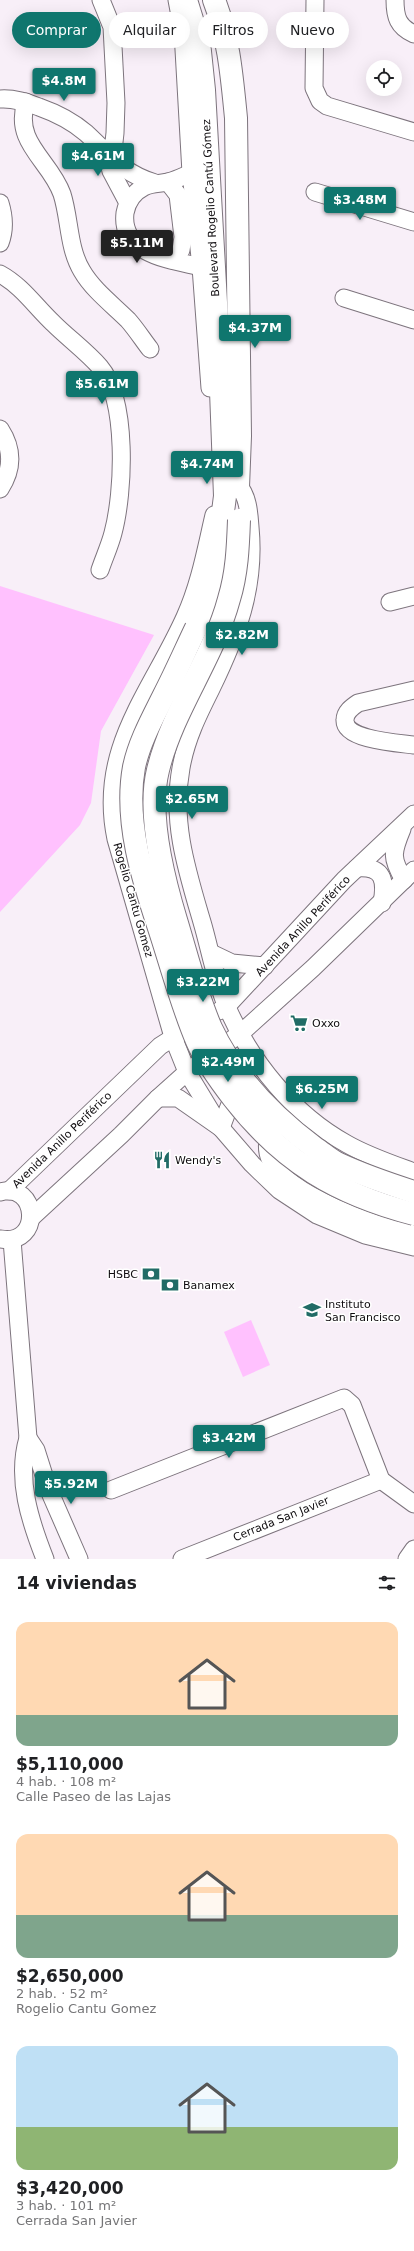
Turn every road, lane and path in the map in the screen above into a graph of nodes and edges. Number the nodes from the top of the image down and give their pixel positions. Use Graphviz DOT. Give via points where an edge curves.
graph roads {
  1 [pos="101,0"];
  2 [pos="177,0"];
  3 [pos="186,0"];
  4 [pos="214,0"];
  5 [pos="315,0"];
  6 [pos="395,0"];
  7 [pos="414,34"];
  8 [pos="0,99"];
  9 [pos="26,102"];
  10 [pos="414,132"];
  11 [pos="106,154"];
  12 [pos="191,173"];
  13 [pos="161,182"];
  14 [pos="315,192"];
  15 [pos="0,203"];
  16 [pos="128,203"];
  17 [pos="414,222"];
  18 [pos="0,243"];
  19 [pos="172,260"];
  20 [pos="201,267"];
  21 [pos="0,274"];
  22 [pos="344,298"];
  23 [pos="414,320"];
  24 [pos="150,350"];
  25 [pos="0,429"];
  26 [pos="4,483"];
  27 [pos="229,485"];
  28 [pos="100,570"];
  29 [pos="414,596"];
  30 [pos="390,602"];
  31 [pos="414,690"];
  32 [pos="414,745"];
  33 [pos="409,819"];
  34 [pos="357,868"];
  35 [pos="409,875"];
  36 [pos="382,903"];
  37 [pos="211,953"];
  38 [pos="265,966"];
  39 [pos="156,977"];
  40 [pos="227,1006"];
  41 [pos="242,1033"];
  42 [pos="173,1037"];
  43 [pos="187,1072"];
  44 [pos="273,1080"];
  45 [pos="158,1098"];
  46 [pos="288,1098"];
  47 [pos="221,1128"];
  48 [pos="414,1172"];
  49 [pos="4,1192"];
  50 [pos="414,1192"];
  51 [pos="414,1214"];
  52 [pos="31,1218"];
  53 [pos="414,1234"];
  54 [pos="6,1239"];
  55 [pos="414,1247"];
  56 [pos="28,1438"];
  57 [pos="381,1480"];
  58 [pos="48,1488"];
  59 [pos="111,1490"];
  60 [pos="26,1492"];
  61 [pos="414,1504"];
  62 [pos="414,1549"];
  63 [pos="45,1559"];
  64 [pos="79,1559"];
  65 [pos="182,1559"];
  66 [pos="407,1559"];
  1 -- 11 [label="street" via="112,27 116,103 116,132 114,142"];
  2 -- 12 [label="street" via="183,32"];
  3 -- 27 [label="main road, Boulevard Rogelio Cantú Gómez" via="199,42 204,90"];
  4 -- 27 [label="main road, Boulevard Rogelio Cantú Gómez" via="224,24 236,118 240,436"];
  5 -- 10 [label="street" via="314,88 320,101 327,106"];
  6 -- 7 [label="street" via="398,21 402,28"];
  8 -- 9 [label="street"];
  9 -- 11 [label="street" via="71,122 86,133"];
  9 -- 24 [label="street" via="24,131 55,179 62,195 74,253 82,271 130,322"];
  11 -- 13 [label="street" via="130,173"];
  11 -- 16 [label="street" via="111,171"];
  12 -- 13 [label="street"];
  12 -- 20 [label="street"];
  13 -- 16 [label="street" via="138,191"];
  13 -- 19 [label="street" via="178,195 183,237 180,250"];
  14 -- 17 [label="street"];
  15 -- 18 [label="street" via="4,216"];
  16 -- 19 [label="street" via="125,222 131,240 143,250"];
  19 -- 20 [label="street"];
  20 -- 27 [label="street" via="215,460"];
  21 -- 28 [label="street" via="14,282 100,367 112,388 119,423 120,488 113,533"];
  22 -- 23 [label="street"];
  25 -- 26 [label="street" via="11,451"];
  27 -- 37 [label="street" via="243,492 252,550 251,578 243,613 230,648 189,734 181,767 177,801 178,829 187,873"];
  27 -- 39 [label="street, Rogelio Cantu Gomez" via="216,506 199,581 185,617 148,684 122,742 111,791 111,816 116,839"];
  27 -- 50 [label="main road, Boulevard Rogelio Cantú Gómez, bridge" via="239,520 238,559 229,601 168,737 157,772 154,807 169,897 211,1027 230,1064 258,1099 300,1136 337,1163"];
  27 -- 51 [label="main road, Boulevard Rogelio Cantú Gómez, bridge" via="210,587 196,628 147,730 135,766 131,799 141,865 195,1036 217,1077 245,1113 274,1144 306,1169 341,1188 384,1206"];
  29 -- 30 [label="street"];
  31 -- 32 [label="street" via="358,704 351,708 345,720 352,733 361,737"];
  33 -- 34 [label="street, Avenida Anillo Periférico"];
  33 -- 35 [label="street" via="394,848 393,856 394,862"];
  34 -- 36 [label="street" via="375,869 381,874 384,882"];
  34 -- 38 [label="street, Avenida Anillo Periférico"];
  35 -- 36 [label="street"];
  36 -- 41 [label="street"];
  37 -- 38 [label="street" via="232,963"];
  37 -- 39 [label="street" via="192,976 174,981"];
  37 -- 40 [label="street"];
  38 -- 40 [label="street, Avenida Anillo Periférico"];
  39 -- 42 [label="street, Rogelio Cantu Gomez"];
  40 -- 41 [label="street"];
  40 -- 42 [label="street, Avenida Anillo Periférico"];
  41 -- 43 [label="street"];
  41 -- 44 [label="street"];
  42 -- 43 [label="street, Rogelio Cantu Gomez"];
  42 -- 49 [label="street, Avenida Anillo Periférico" via="160,1046"];
  43 -- 45 [label="street"];
  43 -- 47 [label="street, Rogelio Cantu Gomez"];
  44 -- 46 [label="street"];
  44 -- 47 [label="street" via="257,1083 236,1095"];
  45 -- 47 [label="street" via="178,1098"];
  45 -- 52 [label="street"];
  46 -- 48 [label="street" via="319,1126 348,1145"];
  46 -- 53 [label="street" via="278,1110 267,1142 270,1159 280,1172 327,1204 389,1228"];
  47 -- 55 [label="street, Rogelio Cantu Gomez" via="279,1190 317,1215 364,1234"];
  49 -- 52 [label="street" via="15,1192 26,1200"];
  52 -- 54 [label="street" via="27,1230 18,1238"];
  54 -- 56 [label="street"];
  56 -- 58 [label="street" via="36,1450"];
  56 -- 60 [label="street" via="24,1452"];
  57 -- 59 [label="street" via="348,1400 339,1399"];
  57 -- 61 [label="street"];
  57 -- 65 [label="street, Cerrada San Javier"];
  58 -- 60 [label="street"];
  58 -- 64 [label="street"];
  60 -- 63 [label="street" via="29,1518"];
  62 -- 66 [label="street"];
}
